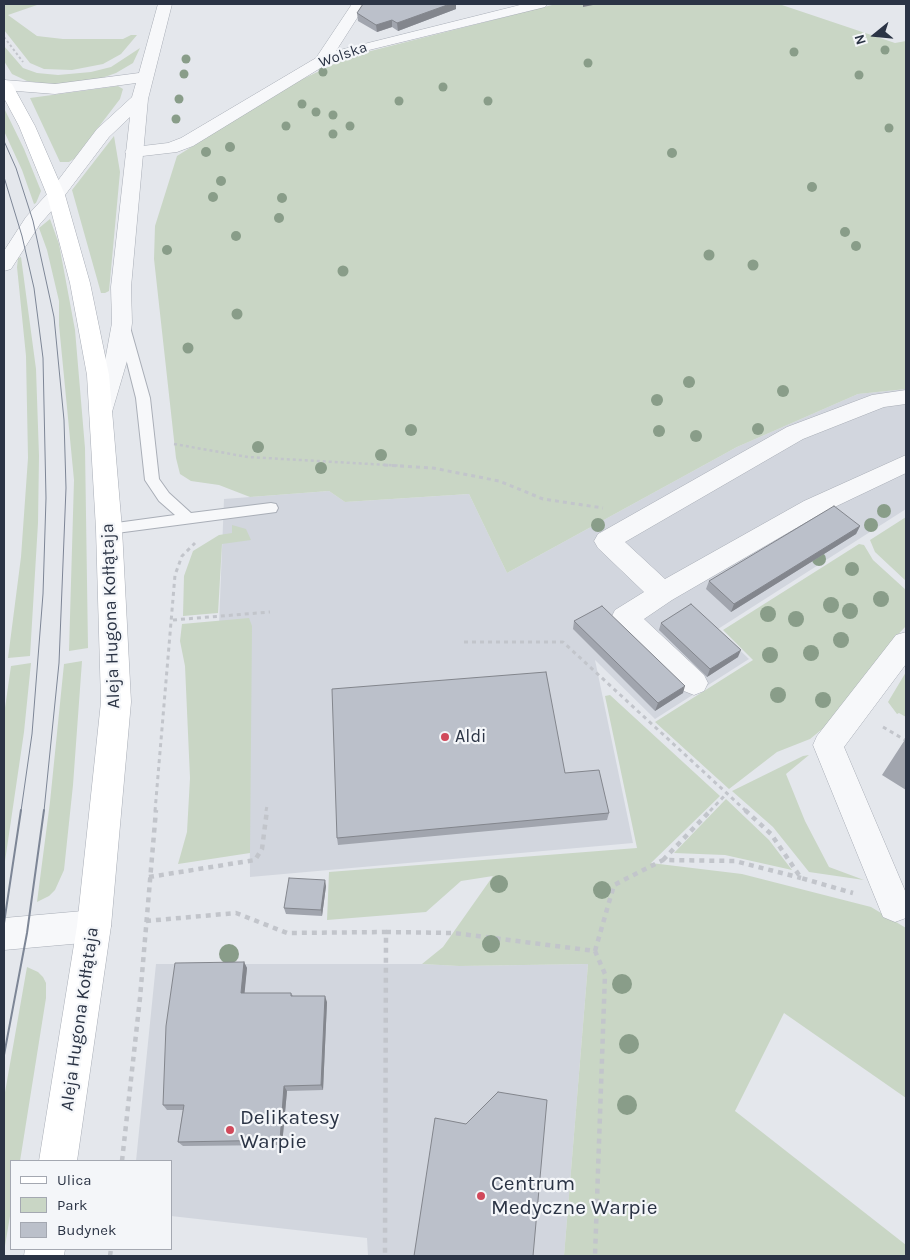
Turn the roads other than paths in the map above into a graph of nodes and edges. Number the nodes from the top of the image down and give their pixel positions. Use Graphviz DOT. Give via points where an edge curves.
graph roads {
  1 [pos="165,4"];
  2 [pos="359,4"];
  3 [pos="540,4"];
  4 [pos="322,61"];
  5 [pos="146,77"];
  6 [pos="4,85"];
  7 [pos="140,99"];
  8 [pos="134,152"];
  9 [pos="56,195"];
  10 [pos="4,265"];
  11 [pos="122,322"];
  12 [pos="906,397"];
  13 [pos="101,412"];
  14 [pos="906,463"];
  15 [pos="272,508"];
  16 [pos="187,518"];
  17 [pos="110,529"];
  18 [pos="664,593"];
  19 [pos="906,643"];
  20 [pos="694,683"];
  21 [pos="895,906"];
  22 [pos="94,926"];
  23 [pos="4,934"];
  24 [pos="58,1160"];
  1 -- 5 [label="street"];
  2 -- 4 [label="street"];
  3 -- 4 [label="street, Wolska" via="364,47"];
  4 -- 8 [label="street, Wolska" via="187,142 171,148"];
  5 -- 6 [label="street" via="56,89"];
  5 -- 7 [label="street"];
  6 -- 9 [label="main road, Aleja Hugona Kołłątaja" via="27,126"];
  7 -- 8 [label="street"];
  7 -- 9 [label="street" via="103,133"];
  8 -- 11 [label="street" via="121,287"];
  9 -- 10 [label="street" via="33,221"];
  9 -- 13 [label="main road, Aleja Hugona Kołłątaja" via="80,283 98,375"];
  11 -- 13 [label="street" via="116,361"];
  11 -- 16 [label="lane" via="143,398 152,480 164,497"];
  12 -- 18 [label="street" via="880,400 794,433 607,541"];
  13 -- 17 [label="main road, Aleja Hugona Kołłątaja"];
  14 -- 18 [label="street" via="813,506"];
  15 -- 16 [label="lane"];
  16 -- 17 [label="lane"];
  17 -- 22 [label="main road, Aleja Hugona Kołłątaja" via="116,702"];
  18 -- 20 [label="street" via="625,618"];
  19 -- 21 [label="street" via="828,745"];
  22 -- 23 [label="street"];
  22 -- 24 [label="main road, Aleja Hugona Kołłątaja"];
}
